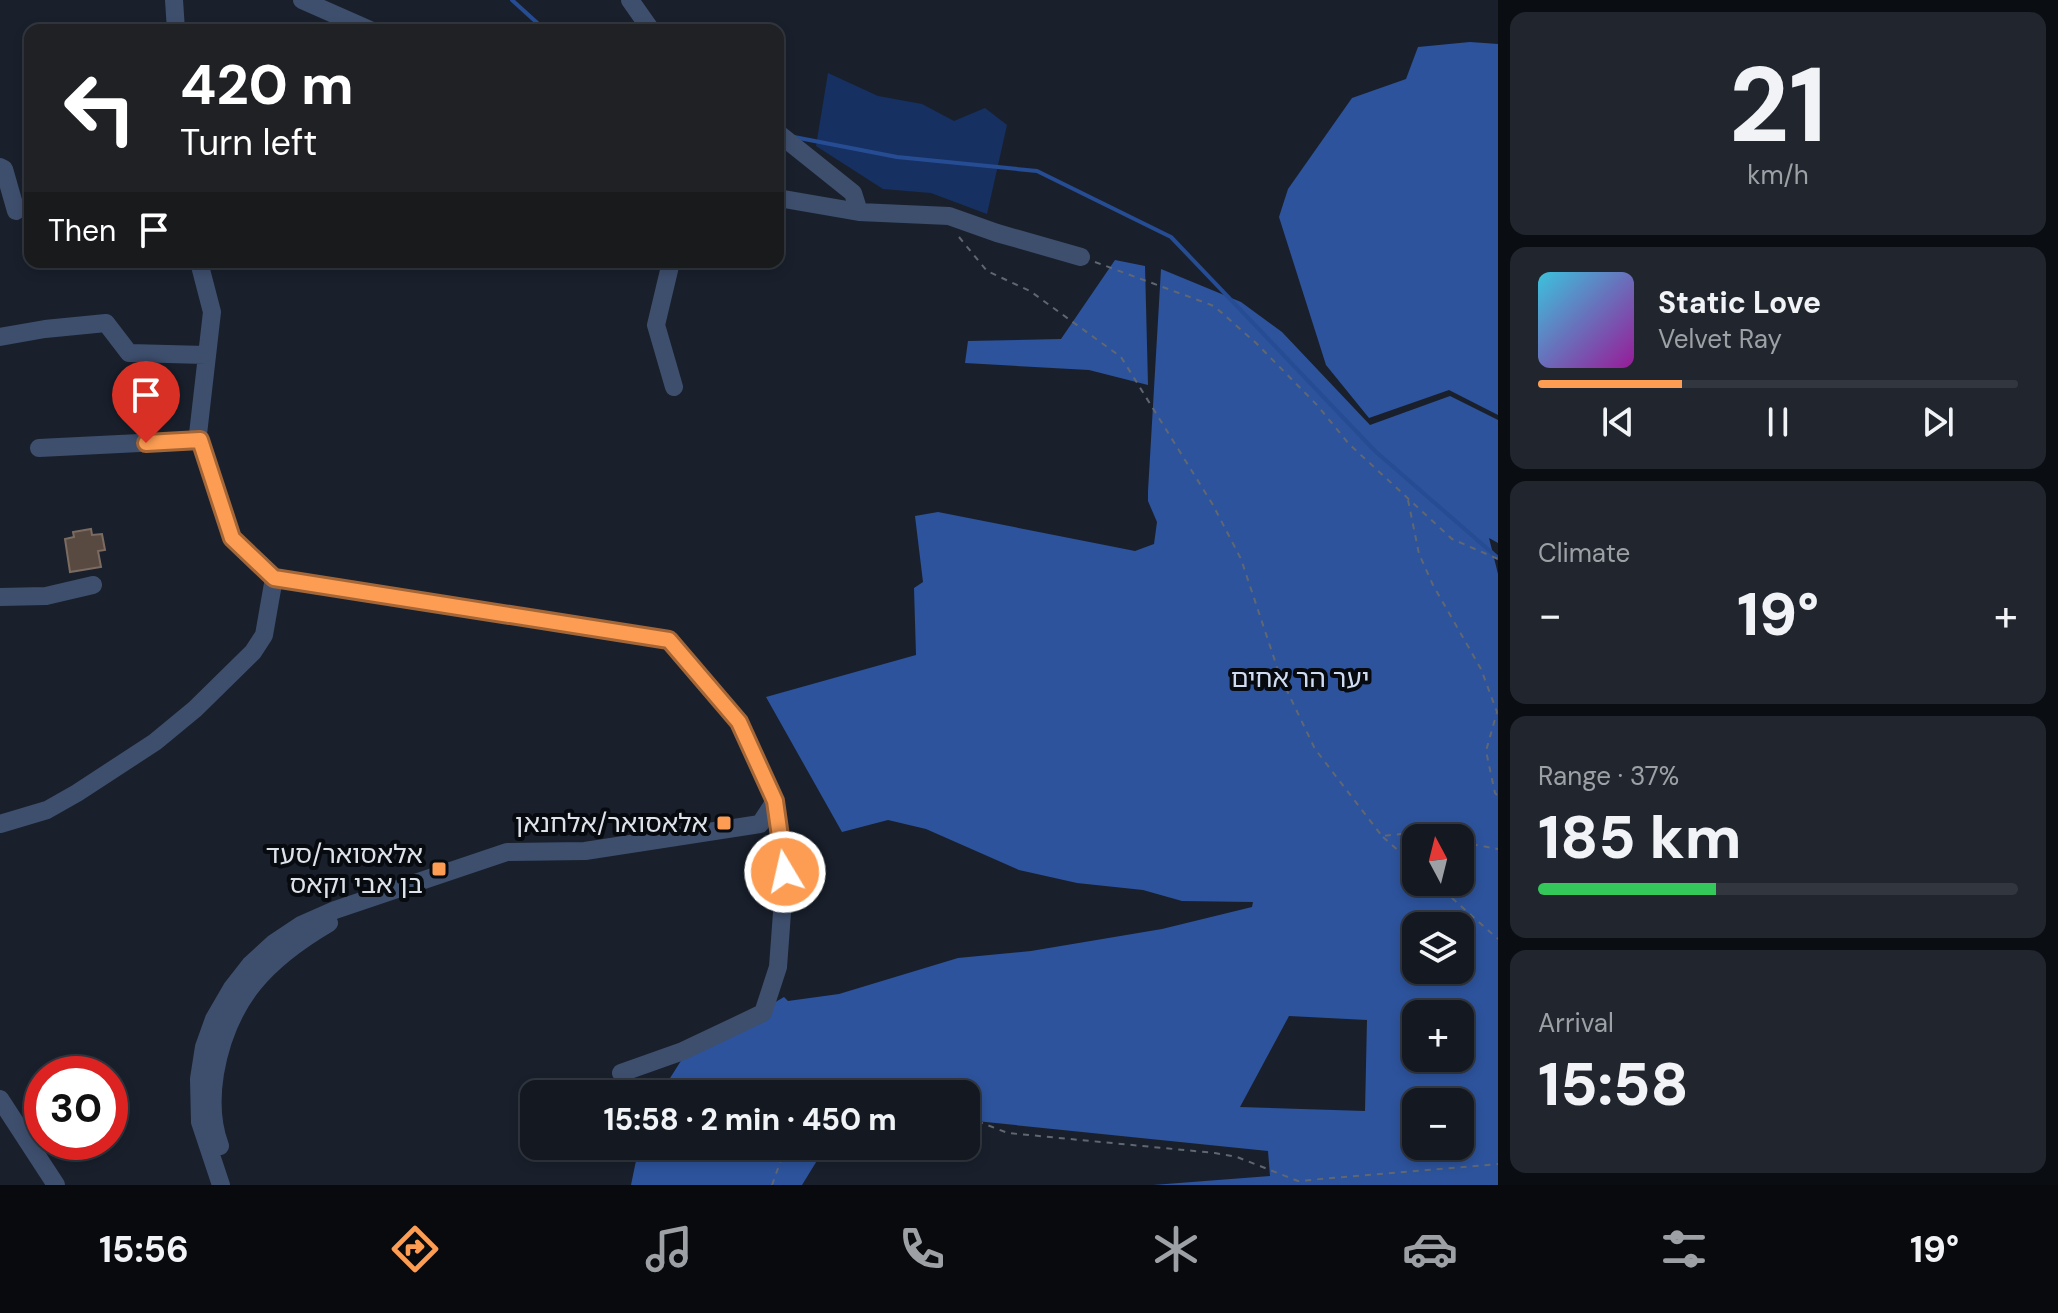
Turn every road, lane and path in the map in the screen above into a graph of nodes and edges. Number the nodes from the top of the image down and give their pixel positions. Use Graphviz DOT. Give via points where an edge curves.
graph roads {
  1 [pos="174,0"];
  2 [pos="302,0"];
  3 [pos="630,0"];
  4 [pos="176,24"];
  5 [pos="356,24"];
  6 [pos="647,24"];
  7 [pos="784,138"];
  8 [pos="0,167"];
  9 [pos="784,199"];
  10 [pos="16,211"];
  11 [pos="859,212"];
  12 [pos="949,216"];
  13 [pos="1081,257"];
  14 [pos="201,268"];
  15 [pos="670,268"];
  16 [pos="0,337"];
  17 [pos="206,355"];
  18 [pos="674,387"];
  19 [pos="200,440"];
  20 [pos="39,448"];
  21 [pos="1408,499"];
  22 [pos="1498,559"];
  23 [pos="274,578"];
  24 [pos="93,585"];
  25 [pos="0,597"];
  26 [pos="1498,796"];
  27 [pos="775,801"];
  28 [pos="0,824"];
  29 [pos="1402,834"];
  30 [pos="1382,836"];
  31 [pos="1474,845"];
  32 [pos="1498,849"];
  33 [pos="1402,854"];
  34 [pos="1450,896"];
  35 [pos="377,898"];
  36 [pos="1498,939"];
  37 [pos="621,1073"];
  38 [pos="0,1099"];
  39 [pos="980,1122"];
  40 [pos="781,1160"];
  41 [pos="1498,1164"];
  42 [pos="56,1185"];
  43 [pos="221,1185"];
  44 [pos="234,1185"];
  45 [pos="772,1185"];
  1 -- 4 [label="street"];
  2 -- 5 [label="street"];
  3 -- 6 [label="street"];
  7 -- 11 [label="street" via="853,193"];
  8 -- 10 [label="street"];
  9 -- 11 [label="street"];
  11 -- 12 [label="street"];
  12 -- 13 [label="street"];
  12 -- 30 [label="path" via="987,271 1030,291 1121,357 1241,559 1280,676 1315,749"];
  13 -- 21 [label="path" via="1214,306"];
  14 -- 17 [label="street" via="212,312"];
  15 -- 18 [label="street" via="656,325"];
  16 -- 17 [label="street" via="106,323 129,353"];
  17 -- 19 [label="street"];
  19 -- 20 [label="street"];
  19 -- 23 [label="street" via="232,538"];
  21 -- 22 [label="path" via="1452,539"];
  21 -- 26 [label="path" via="1419,554 1481,669 1497,712 1486,751"];
  23 -- 27 [label="street" via="669,640 739,722"];
  23 -- 28 [label="street" via="264,635 195,709 77,793 47,810"];
  24 -- 25 [label="street" via="46,596"];
  27 -- 35 [label="street" via="760,824 585,851 507,852"];
  27 -- 37 [label="street" via="785,872 778,967 763,1013"];
  29 -- 30 [label="path"];
  30 -- 33 [label="path"];
  31 -- 32 [label="path"];
  34 -- 36 [label="path"];
  35 -- 43 [label="street" via="335,910 274,943 250,965 214,1019 204,1047 198,1101"];
  35 -- 44 [label="street" via="298,941 239,1001 218,1055 212,1112"];
  38 -- 42 [label="street"];
  39 -- 41 [label="path" via="1038,1138 1237,1157 1298,1181"];
  40 -- 45 [label="path"];
}
